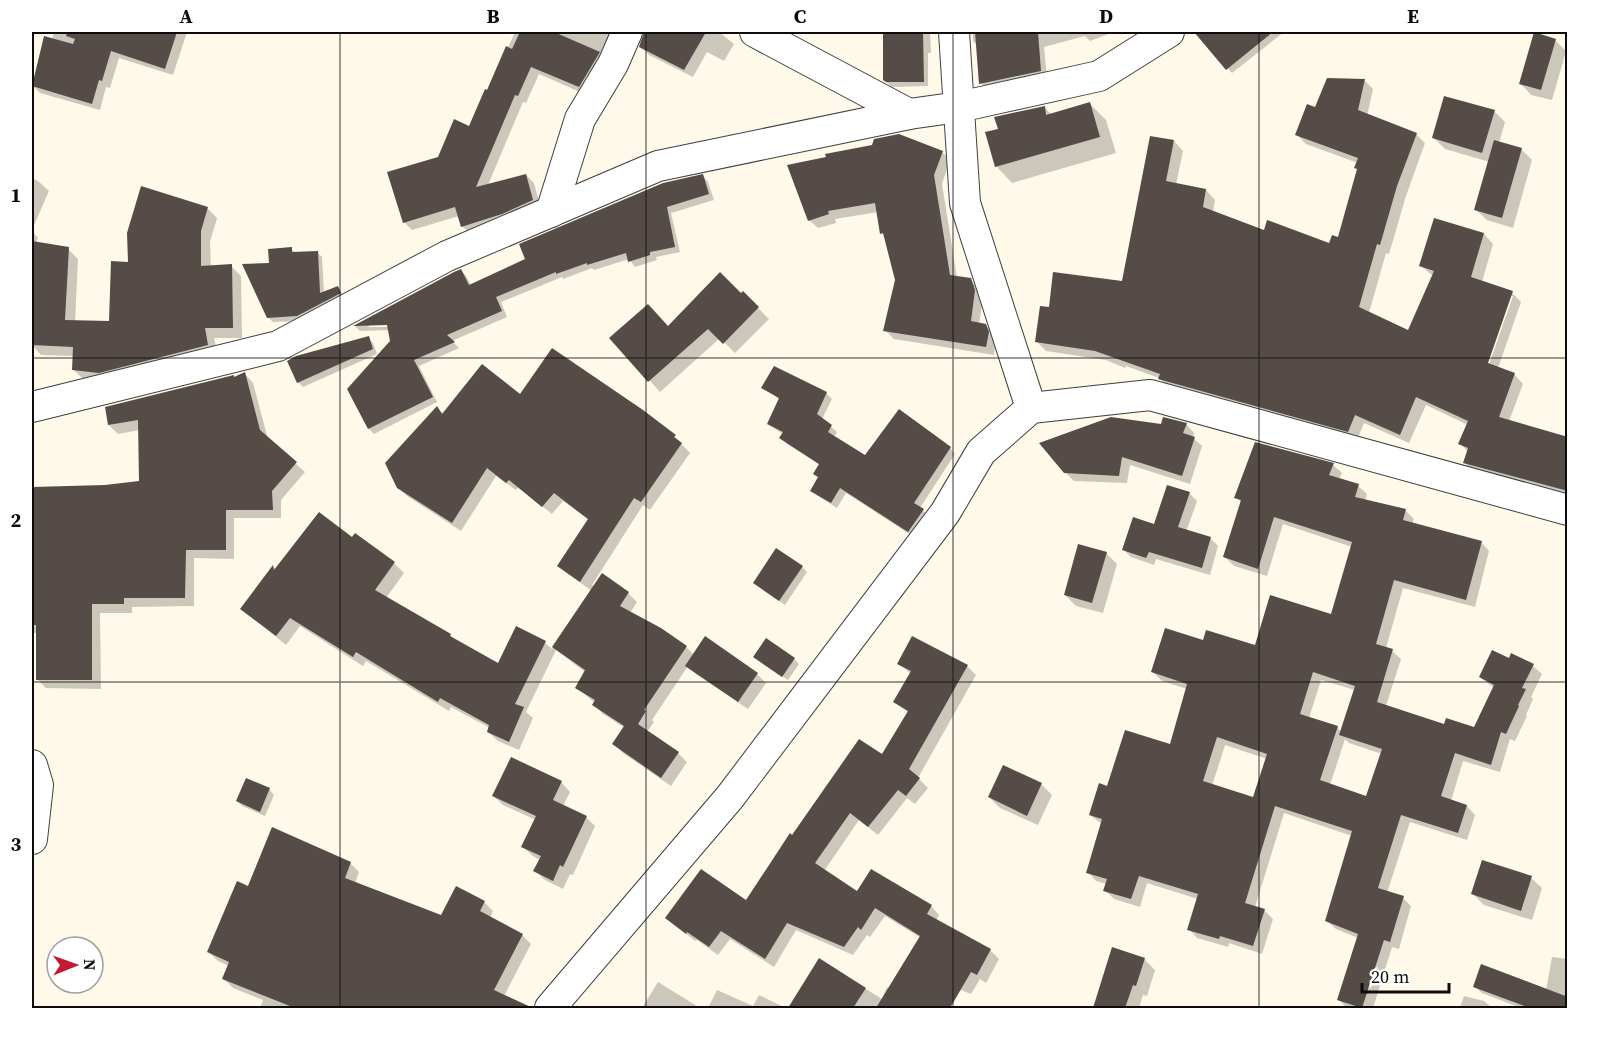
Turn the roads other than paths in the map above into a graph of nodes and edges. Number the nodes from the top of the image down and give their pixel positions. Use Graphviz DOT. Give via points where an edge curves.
graph roads {
  1 [pos="627,32"];
  2 [pos="755,32"];
  3 [pos="954,32"];
  4 [pos="1169,32"];
  5 [pos="959,107"];
  6 [pos="909,114"];
  7 [pos="551,212"];
  8 [pos="32,407"];
  9 [pos="1031,408"];
  10 [pos="1568,510"];
  11 [pos="32,765"];
  12 [pos="32,839"];
  13 [pos="550,1008"];
  1 -- 7 [label="street" via="580,119"];
  2 -- 6 [label="street"];
  3 -- 5 [label="street"];
  4 -- 5 [label="street" via="1099,76"];
  5 -- 6 [label="street"];
  5 -- 9 [label="street" via="965,203"];
  6 -- 7 [label="street" via="658,166"];
  7 -- 8 [label="street" via="447,256 278,346"];
  9 -- 10 [label="street" via="1150,395"];
  9 -- 13 [label="street" via="981,452 945,513 730,797"];
  11 -- 12 [label="street" via="38,785"];
}
